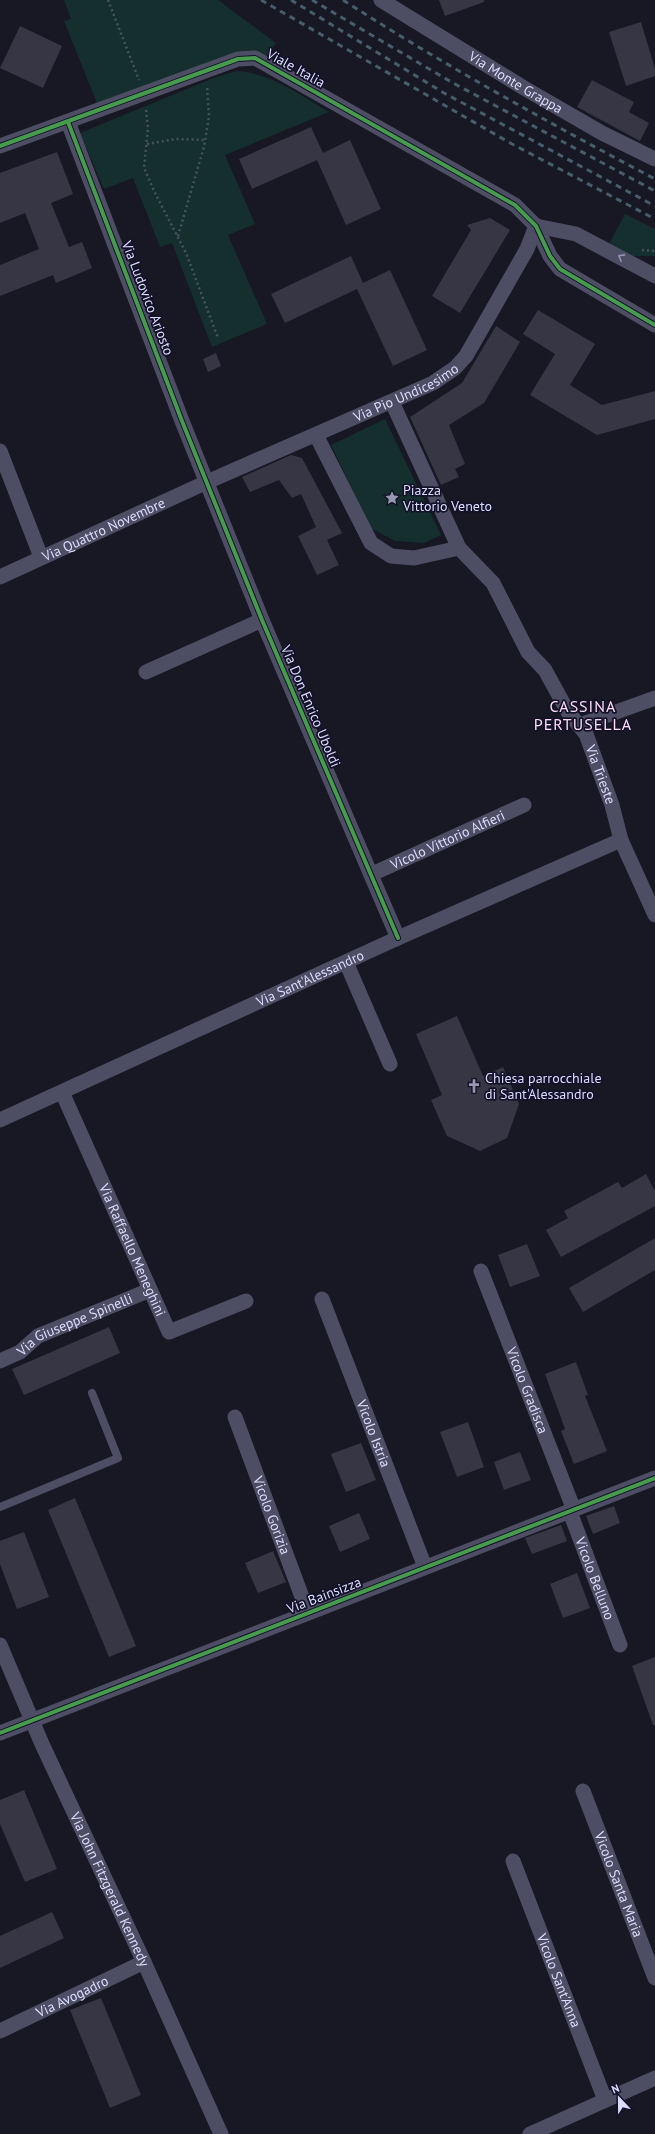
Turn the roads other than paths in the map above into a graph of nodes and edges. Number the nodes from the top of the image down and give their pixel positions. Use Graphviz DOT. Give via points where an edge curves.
graph roads {
  1 [pos="381,0"];
  2 [pos="68,122"];
  3 [pos="0,146"];
  4 [pos="655,159"];
  5 [pos="536,226"];
  6 [pos="655,276"];
  7 [pos="655,324"];
  8 [pos="392,402"];
  9 [pos="316,435"];
  10 [pos="0,451"];
  11 [pos="206,482"];
  12 [pos="459,548"];
  13 [pos="41,557"];
  14 [pos="0,577"];
  15 [pos="262,620"];
  16 [pos="146,672"];
  17 [pos="655,698"];
  18 [pos="580,724"];
  19 [pos="524,805"];
  20 [pos="621,840"];
  21 [pos="372,874"];
  22 [pos="655,915"];
  23 [pos="398,938"];
  24 [pos="346,962"];
  25 [pos="390,1064"];
  26 [pos="62,1092"];
  27 [pos="0,1120"];
  28 [pos="481,1271"];
  29 [pos="150,1290"];
  30 [pos="322,1300"];
  31 [pos="246,1301"];
  32 [pos="0,1361"];
  33 [pos="92,1393"];
  34 [pos="235,1417"];
  35 [pos="655,1478"];
  36 [pos="0,1507"];
  37 [pos="572,1511"];
  38 [pos="426,1567"];
  39 [pos="308,1613"];
  40 [pos="0,1645"];
  41 [pos="620,1645"];
  42 [pos="31,1720"];
  43 [pos="0,1732"];
  44 [pos="583,1791"];
  45 [pos="513,1861"];
  46 [pos="144,1962"];
  47 [pos="655,1978"];
  48 [pos="0,2030"];
  49 [pos="655,2078"];
  50 [pos="606,2100"];
  51 [pos="221,2134"];
  52 [pos="530,2134"];
  1 -- 4 [label="street, Via Monte Grappa" via="524,88 602,133"];
  2 -- 3 [label="street, Viale Italia"];
  2 -- 5 [label="street, Viale Italia" via="238,59 255,58 515,205"];
  2 -- 11 [label="street, Via Ludovico Ariosto"];
  6 -- 5 [label="street, one-way" via="576,234"];
  5 -- 7 [label="street" via="550,256 560,269"];
  5 -- 8 [label="street, Via Pio Undicesimo" via="527,249 466,356 455,368 433,383"];
  8 -- 9 [label="street, Via Pio Undicesimo"];
  8 -- 12 [label="street"];
  9 -- 11 [label="street, Via Pio Undicesimo"];
  9 -- 12 [label="street" via="371,543 391,556 414,558"];
  10 -- 13 [label="street"];
  11 -- 13 [label="street, Via Quattro Novembre"];
  11 -- 15 [label="street, Via Don Enrico Uboldi"];
  12 -- 18 [label="street, Via Trieste" via="493,583 528,652 545,670 568,712"];
  13 -- 14 [label="street, Via Quattro Novembre"];
  15 -- 16 [label="street"];
  15 -- 21 [label="street, Via Don Enrico Uboldi"];
  17 -- 18 [label="street"];
  18 -- 20 [label="street, Via Trieste" via="610,798"];
  19 -- 21 [label="street, Vicolo Vittorio Alfieri"];
  20 -- 22 [label="street, Via Trieste"];
  20 -- 23 [label="street, Via Sant'Alessandro"];
  21 -- 23 [label="street, Via Don Enrico Uboldi"];
  23 -- 24 [label="street, Via Sant'Alessandro"];
  24 -- 25 [label="street"];
  24 -- 26 [label="street, Via Sant'Alessandro"];
  26 -- 27 [label="street, Via Sant'Alessandro"];
  26 -- 29 [label="street, Via Raffaello Meneghini"];
  28 -- 37 [label="street, Vicolo Gradisca"];
  29 -- 31 [label="street, Via Raffaello Meneghini" via="169,1332"];
  29 -- 32 [label="street, Via Giuseppe Spinelli" via="38,1336 20,1352"];
  30 -- 38 [label="street, Vicolo Istria"];
  33 -- 36 [label="lane" via="118,1458"];
  34 -- 39 [label="street, Vicolo Gorizia"];
  35 -- 37 [label="street, Via Bainsizza"];
  37 -- 38 [label="street, Via Bainsizza"];
  37 -- 41 [label="street, Vicolo Belluno"];
  38 -- 39 [label="street, Via Bainsizza"];
  39 -- 42 [label="street, Via Bainsizza"];
  40 -- 42 [label="street, Via John Fitzgerald Kennedy"];
  42 -- 43 [label="street, Via Bainsizza"];
  42 -- 46 [label="street, Via John Fitzgerald Kennedy"];
  44 -- 47 [label="street, Vicolo Santa Maria"];
  45 -- 50 [label="street, Vicolo Sant'Anna"];
  46 -- 48 [label="street, Via Avogadro"];
  46 -- 51 [label="street, Via John Fitzgerald Kennedy"];
  49 -- 50 [label="street"];
  50 -- 52 [label="street"];
}
